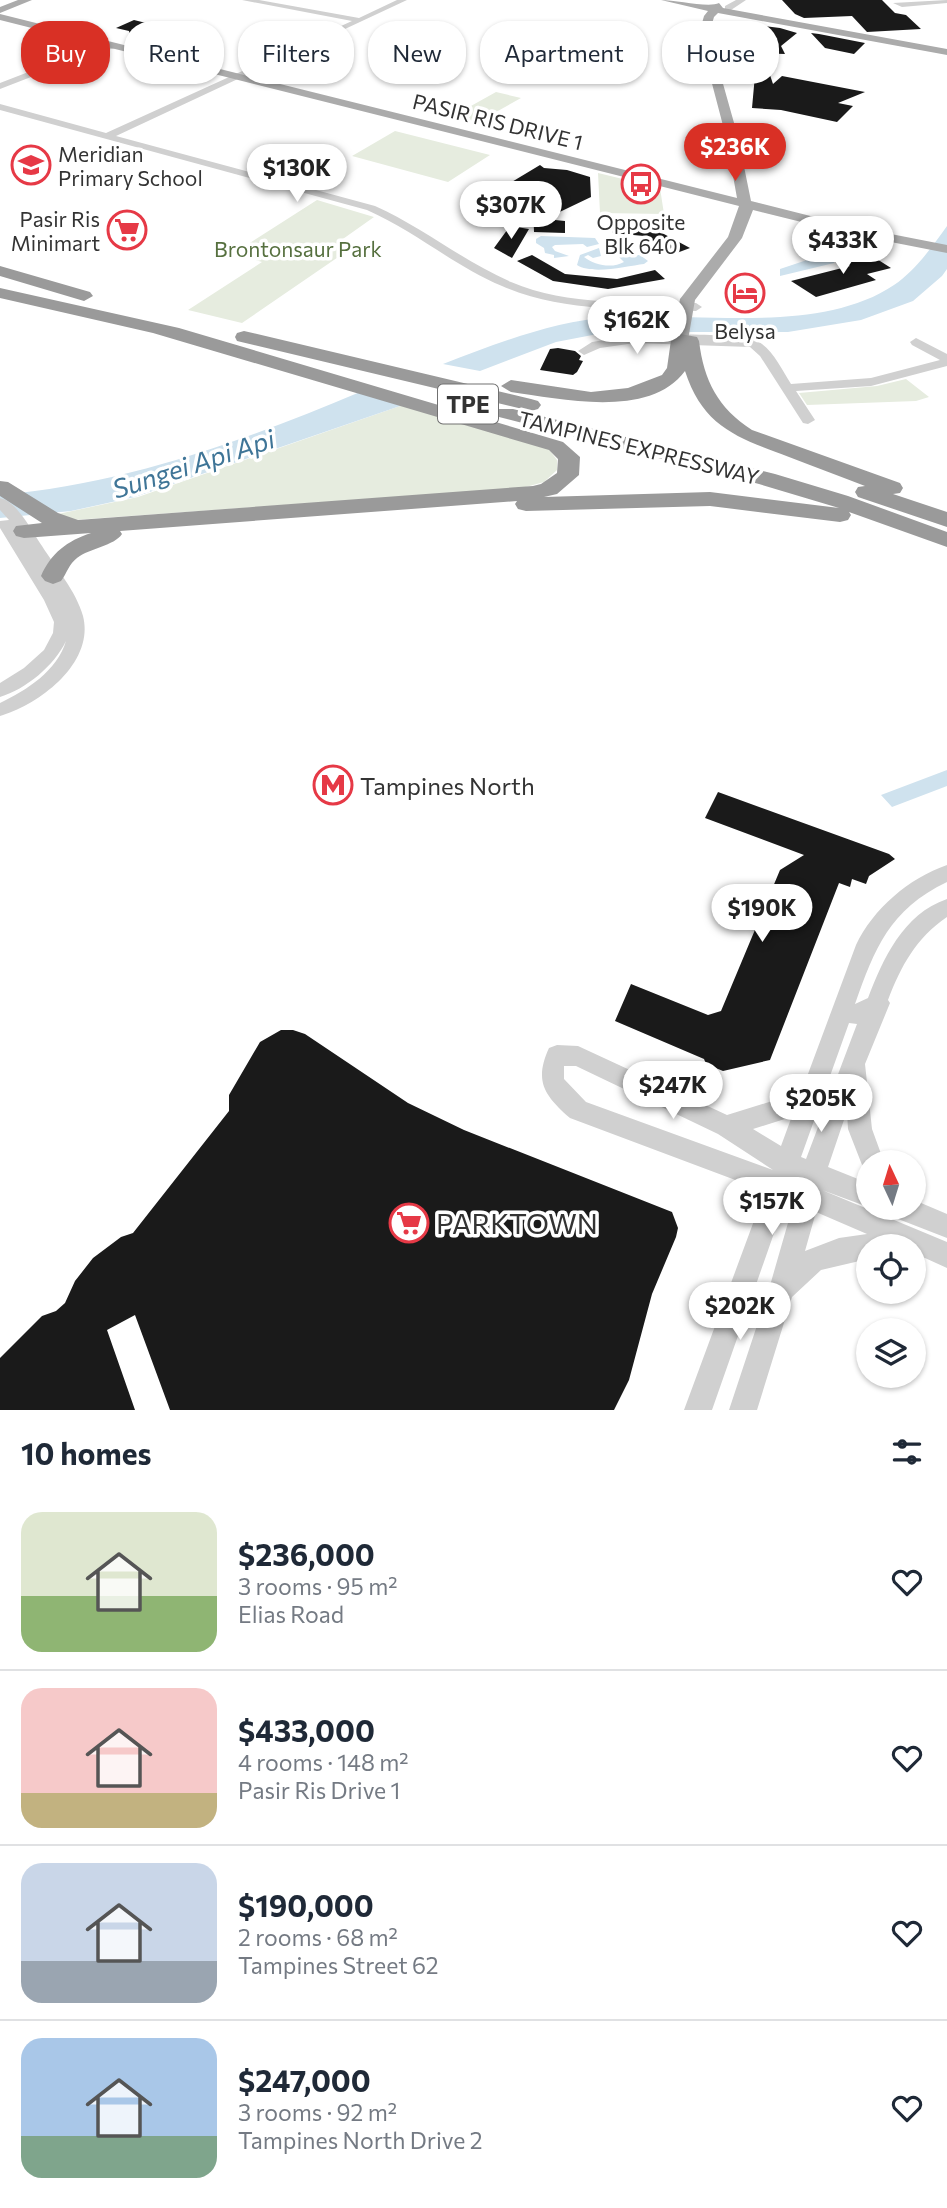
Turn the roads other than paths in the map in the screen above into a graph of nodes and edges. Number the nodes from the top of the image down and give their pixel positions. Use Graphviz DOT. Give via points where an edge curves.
graph roads {
  1 [pos="246,0"];
  2 [pos="258,0"];
  3 [pos="393,0"];
  4 [pos="403,0"];
  5 [pos="666,0"];
  6 [pos="687,0"];
  7 [pos="742,0"];
  8 [pos="18,1"];
  9 [pos="947,1"];
  10 [pos="907,3"];
  11 [pos="724,7"];
  12 [pos="3,13"];
  13 [pos="358,18"];
  14 [pos="29,21"];
  15 [pos="352,21"];
  16 [pos="110,45"];
  17 [pos="115,46"];
  18 [pos="110,47"];
  19 [pos="947,50"];
  20 [pos="238,73"];
  21 [pos="238,73"];
  22 [pos="238,76"];
  23 [pos="21,78"];
  24 [pos="283,84"];
  25 [pos="283,84"];
  26 [pos="2,86"];
  27 [pos="0,109"];
  28 [pos="105,137"];
  29 [pos="750,199"];
  30 [pos="798,217"];
  31 [pos="753,222"];
  32 [pos="925,243"];
  33 [pos="947,243"];
  34 [pos="947,250"];
  35 [pos="0,271"];
  36 [pos="0,276"];
  37 [pos="0,293"];
  38 [pos="126,308"];
  39 [pos="690,310"];
  40 [pos="155,328"];
  41 [pos="685,337"];
  42 [pos="916,342"];
  43 [pos="584,351"];
  44 [pos="322,356"];
  45 [pos="947,360"];
  46 [pos="788,388"];
  47 [pos="808,420"];
  48 [pos="2,493"];
  49 [pos="947,509"];
  50 [pos="82,527"];
  51 [pos="11,531"];
  52 [pos="941,532"];
  53 [pos="111,534"];
  54 [pos="53,576"];
  55 [pos="1,704"];
  56 [pos="947,873"];
  57 [pos="947,907"];
  58 [pos="879,1003"];
  59 [pos="840,1012"];
  60 [pos="855,1065"];
  61 [pos="813,1090"];
  62 [pos="726,1126"];
  63 [pos="868,1150"];
  64 [pos="783,1174"];
  65 [pos="810,1185"];
  66 [pos="856,1193"];
  67 [pos="926,1218"];
  68 [pos="947,1226"];
  69 [pos="856,1248"];
  70 [pos="926,1253"];
  71 [pos="947,1256"];
  72 [pos="782,1289"];
  73 [pos="698,1410"];
  74 [pos="743,1410"];
  1 -- 13 [label="street"];
  2 -- 13 [label="street"];
  3 -- 13 [label="street"];
  4 -- 13 [label="street"];
  5 -- 11 [label="main road"];
  6 -- 11 [label="main road"];
  7 -- 11 [label="street"];
  8 -- 12 [label="main road"];
  8 -- 12 [label="main road" via="12,11"];
  9 -- 10 [label="street"];
  11 -- 19 [label="main road"];
  11 -- 29 [label="main road" via="712,35"];
  11 -- 29 [label="main road" via="705,25 704,34"];
  12 -- 14 [label="main road, PASIR RIS DRIVE 1"];
  12 -- 20 [label="main road, PASIR RIS DRIVE 1"];
  13 -- 15 [label="street"];
  16 -- 17 [label="main road, PASIR RIS DRIVE 1"];
  17 -- 18 [label="street"];
  17 -- 21 [label="main road, PASIR RIS DRIVE 1"];
  22 -- 28 [label="street"];
  23 -- 26 [label="street"];
  24 -- 29 [label="main road, PASIR RIS DRIVE 1"];
  25 -- 29 [label="main road, PASIR RIS DRIVE 1"];
  27 -- 28 [label="street"];
  28 -- 39 [label="street" via="388,215 524,290 568,301"];
  29 -- 30 [label="main road, PASIR RIS DRIVE 1"];
  29 -- 31 [label="main road"];
  29 -- 32 [label="main road, PASIR RIS DRIVE 1"];
  29 -- 39 [label="main road" via="735,238"];
  30 -- 31 [label="main road"];
  30 -- 32 [label="main road, PASIR RIS DRIVE 1"];
  31 -- 39 [label="main road" via="743,243"];
  32 -- 33 [label="main road, PASIR RIS DRIVE 1"];
  32 -- 34 [label="main road, PASIR RIS DRIVE 1"];
  35 -- 38 [label="highway"];
  36 -- 38 [label="highway, TAMPINES EXPRESSWAY / TPE"];
  37 -- 40 [label="highway, TAMPINES EXPRESSWAY / TPE"];
  38 -- 44 [label="highway, TAMPINES EXPRESSWAY / TPE"];
  39 -- 41 [label="main road"];
  40 -- 50 [label="highway" via="556,446 569,457 568,475 549,489 533,493"];
  40 -- 52 [label="highway, TAMPINES EXPRESSWAY / TPE" via="653,449"];
  41 -- 43 [label="street" via="610,341"];
  41 -- 44 [label="highway" via="677,369 669,379 610,398 562,395"];
  41 -- 46 [label="street" via="754,344"];
  41 -- 49 [label="highway" via="703,395 727,424"];
  42 -- 45 [label="street"];
  44 -- 52 [label="highway, TAMPINES EXPRESSWAY / TPE" via="778,465"];
  45 -- 46 [label="street" via="871,382"];
  46 -- 47 [label="street"];
  48 -- 50 [label="highway" via="50,518"];
  48 -- 51 [label="street"];
  50 -- 51 [label="highway"];
  51 -- 53 [label="highway"];
  51 -- 54 [label="street"];
  51 -- 55 [label="street" via="62,624 46,659"];
  52 -- 53 [label="highway" via="912,533 796,508 662,498"];
  53 -- 54 [label="highway" via="89,540 64,556"];
  54 -- 55 [label="street" via="76,620 69,656 48,681"];
  56 -- 59 [label="street" via="907,896 881,920 866,945"];
  57 -- 58 [label="street" via="906,942 891,965"];
  58 -- 59 [label="street" via="856,1016"];
  58 -- 60 [label="street"];
  59 -- 61 [label="street"];
  60 -- 63 [label="street" via="860,1129"];
  60 -- 65 [label="street"];
  61 -- 62 [label="street" via="791,1107"];
  61 -- 64 [label="street"];
  62 -- 64 [label="street"];
  62 -- 64 [label="street" via="578,1056 557,1055 552,1064 555,1090 578,1110"];
  64 -- 65 [label="street"];
  64 -- 73 [label="street"];
  65 -- 66 [label="street"];
  65 -- 71 [label="street"];
  65 -- 72 [label="street"];
  67 -- 68 [label="street"];
  69 -- 72 [label="street" via="813,1260"];
  70 -- 71 [label="street"];
  72 -- 74 [label="street"];
}
